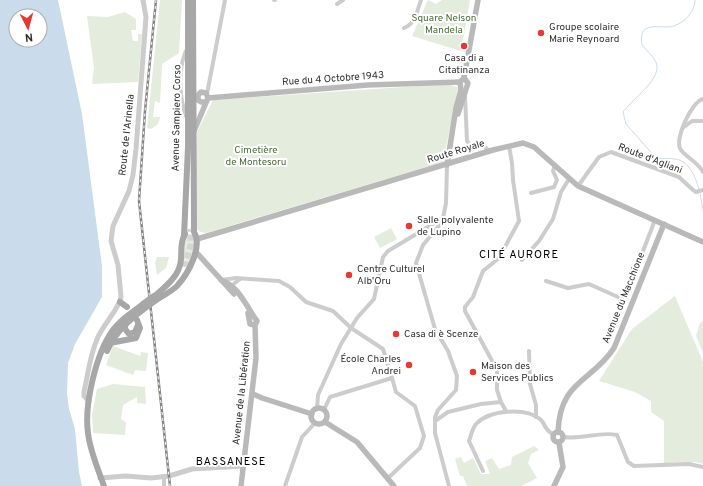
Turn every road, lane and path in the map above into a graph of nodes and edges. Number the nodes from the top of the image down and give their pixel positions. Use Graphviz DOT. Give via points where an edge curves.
graph roads {
  1 [pos="143,0"];
  2 [pos="188,0"];
  3 [pos="193,0"];
  4 [pos="224,0"];
  5 [pos="343,0"];
  6 [pos="421,0"];
  7 [pos="478,0"];
  8 [pos="337,4"];
  9 [pos="404,28"];
  10 [pos="463,83"];
  11 [pos="203,96"];
  12 [pos="462,97"];
  13 [pos="703,99"];
  14 [pos="462,103"];
  15 [pos="466,109"];
  16 [pos="456,116"];
  17 [pos="703,121"];
  18 [pos="684,127"];
  19 [pos="193,134"];
  20 [pos="508,146"];
  21 [pos="190,147"];
  22 [pos="489,151"];
  23 [pos="450,152"];
  24 [pos="459,161"];
  25 [pos="447,165"];
  26 [pos="555,165"];
  27 [pos="703,172"];
  28 [pos="569,179"];
  29 [pos="578,186"];
  30 [pos="703,190"];
  31 [pos="531,193"];
  32 [pos="443,218"];
  33 [pos="655,220"];
  34 [pos="664,224"];
  35 [pos="191,230"];
  36 [pos="184,236"];
  37 [pos="197,239"];
  38 [pos="703,242"];
  39 [pos="196,252"];
  40 [pos="522,260"];
  41 [pos="191,262"];
  42 [pos="183,264"];
  43 [pos="207,266"];
  44 [pos="221,280"];
  45 [pos="546,281"];
  46 [pos="232,282"];
  47 [pos="158,296"];
  48 [pos="120,302"];
  49 [pos="144,306"];
  50 [pos="127,307"];
  51 [pos="252,318"];
  52 [pos="125,323"];
  53 [pos="351,328"];
  54 [pos="110,343"];
  55 [pos="529,351"];
  56 [pos="392,378"];
  57 [pos="93,383"];
  58 [pos="253,394"];
  59 [pos="262,398"];
  60 [pos="89,401"];
  61 [pos="252,401"];
  62 [pos="501,402"];
  63 [pos="317,409"];
  64 [pos="324,410"];
  65 [pos="506,411"];
  66 [pos="312,414"];
  67 [pos="536,417"];
  68 [pos="435,421"];
  69 [pos="325,422"];
  70 [pos="315,423"];
  71 [pos="556,433"];
  72 [pos="563,437"];
  73 [pos="559,442"];
  74 [pos="243,466"];
  75 [pos="703,467"];
  76 [pos="483,471"];
  77 [pos="164,477"];
  78 [pos="100,478"];
  79 [pos="387,479"];
  80 [pos="104,486"];
  81 [pos="164,486"];
  82 [pos="241,486"];
  83 [pos="285,486"];
  84 [pos="394,486"];
  85 [pos="449,486"];
  86 [pos="554,486"];
  1 -- 48 [label="street, Route de l'Arinella" via="146,17 135,158 129,191 112,226 111,241 120,274"];
  2 -- 21 [label="main road, Avenue Sampiero Corso" via="187,118"];
  3 -- 11 [label="main road, Avenue Sampiero Corso"];
  4 -- 11 [label="street" via="208,85"];
  5 -- 8 [label="street"];
  6 -- 9 [label="street" via="411,25"];
  7 -- 10 [label="main road"];
  10 -- 11 [label="main road, Rue du 4 Octobre 1943" via="362,86"];
  10 -- 12 [label="main road"];
  11 -- 19 [label="main road, Avenue Sampiero Corso"];
  11 -- 19 [label="main road"];
  12 -- 14 [label="main road"];
  12 -- 15 [label="street"];
  12 -- 16 [label="main road"];
  13 -- 18 [label="street, Route d'Agliani" via="694,104"];
  14 -- 15 [label="street"];
  14 -- 16 [label="main road"];
  15 -- 22 [label="street" via="467,141 470,145 484,146"];
  16 -- 23 [label="main road"];
  17 -- 18 [label="street" via="692,121"];
  18 -- 27 [label="street, Route d'Agliani" via="679,147"];
  19 -- 21 [label="main road, Avenue Sampiero Corso"];
  20 -- 22 [label="main road, Route Royale"];
  20 -- 26 [label="main road, Route Royale" via="523,143 529,145"];
  20 -- 62 [label="street" via="520,220 499,258 483,271 473,297 465,307 497,370 496,390"];
  21 -- 35 [label="main road, Avenue Sampiero Corso"];
  21 -- 36 [label="main road, Avenue Sampiero Corso"];
  22 -- 24 [label="main road, Route Royale"];
  23 -- 24 [label="main road"];
  23 -- 25 [label="main road"];
  24 -- 25 [label="main road, Route Royale"];
  25 -- 32 [label="street"];
  25 -- 37 [label="main road, Route Royale"];
  26 -- 28 [label="main road, Route Royale"];
  26 -- 31 [label="street" via="553,171 557,180 554,187"];
  28 -- 29 [label="main road, Route Royale"];
  28 -- 40 [label="street" via="561,192 553,220"];
  29 -- 30 [label="street, Route d'Agliani" via="599,157 611,152 680,177 696,192"];
  29 -- 33 [label="main road, Route Royale"];
  32 -- 53 [label="street" via="386,253 382,260 374,299"];
  32 -- 68 [label="street" via="423,245 416,263 435,329 448,352 458,381 454,394 438,410"];
  33 -- 34 [label="main road, Route Royale"];
  33 -- 45 [label="street" via="626,295 623,297 613,296 589,284 568,288"];
  34 -- 38 [label="main road, Route Royale"];
  34 -- 71 [label="main road, Avenue du Macchione" via="614,348 605,361 580,380 566,398"];
  35 -- 36 [label="main road"];
  35 -- 37 [label="main road"];
  36 -- 42 [label="main road, Avenue Sampiero Corso" via="180,253"];
  37 -- 39 [label="main road"];
  39 -- 41 [label="main road"];
  39 -- 43 [label="main road"];
  41 -- 42 [label="main road"];
  41 -- 43 [label="main road"];
  41 -- 47 [label="main road" via="177,286"];
  42 -- 47 [label="main road" via="173,285"];
  43 -- 44 [label="main road"];
  44 -- 46 [label="main road"];
  44 -- 51 [label="main road"];
  46 -- 51 [label="main road" via="246,303"];
  46 -- 53 [label="street" via="240,279 279,281 290,287 306,302 333,311"];
  47 -- 49 [label="main road, bridge"];
  48 -- 50 [label="main road"];
  48 -- 60 [label="street" via="97,338 84,392"];
  49 -- 52 [label="main road"];
  49 -- 57 [label="main road" via="119,322 112,331 102,352"];
  51 -- 58 [label="main road, Avenue de la Libération" via="257,321"];
  52 -- 54 [label="main road"];
  52 -- 54 [label="main road" via="127,333 132,334 136,330 137,321 140,332 136,338"];
  53 -- 56 [label="street" via="383,349"];
  53 -- 63 [label="street" via="318,395"];
  54 -- 57 [label="main road"];
  55 -- 67 [label="street" via="530,384 536,405"];
  56 -- 64 [label="street" via="330,398"];
  56 -- 79 [label="street" via="396,392 415,406 424,436 420,448"];
  57 -- 60 [label="main road"];
  58 -- 59 [label="main road"];
  58 -- 61 [label="main road, Avenue de la Libération"];
  59 -- 61 [label="main road"];
  59 -- 66 [label="main road"];
  60 -- 78 [label="main road" via="88,433"];
  61 -- 74 [label="main road, Avenue de la Libération"];
  62 -- 65 [label="street"];
  62 -- 68 [label="street" via="448,412"];
  63 -- 64 [label="main road"];
  63 -- 66 [label="main road"];
  64 -- 69 [label="main road" via="327,416"];
  65 -- 67 [label="street"];
  65 -- 76 [label="street" via="497,412 476,424 471,434 470,446"];
  66 -- 70 [label="main road"];
  67 -- 71 [label="street" via="546,430"];
  68 -- 85 [label="street" via="435,432"];
  69 -- 70 [label="main road"];
  69 -- 79 [label="main road" via="357,442"];
  70 -- 83 [label="street" via="302,437"];
  71 -- 72 [label="main road" via="562,433"];
  71 -- 73 [label="main road" via="554,440"];
  72 -- 73 [label="main road"];
  72 -- 75 [label="street" via="617,435 628,462 634,466 689,464"];
  73 -- 86 [label="main road" via="563,467"];
  74 -- 77 [label="street" via="192,469"];
  74 -- 82 [label="main road, Avenue de la Libération"];
  77 -- 78 [label="street"];
  77 -- 81 [label="street"];
  78 -- 80 [label="main road"];
  79 -- 84 [label="main road"];
}
